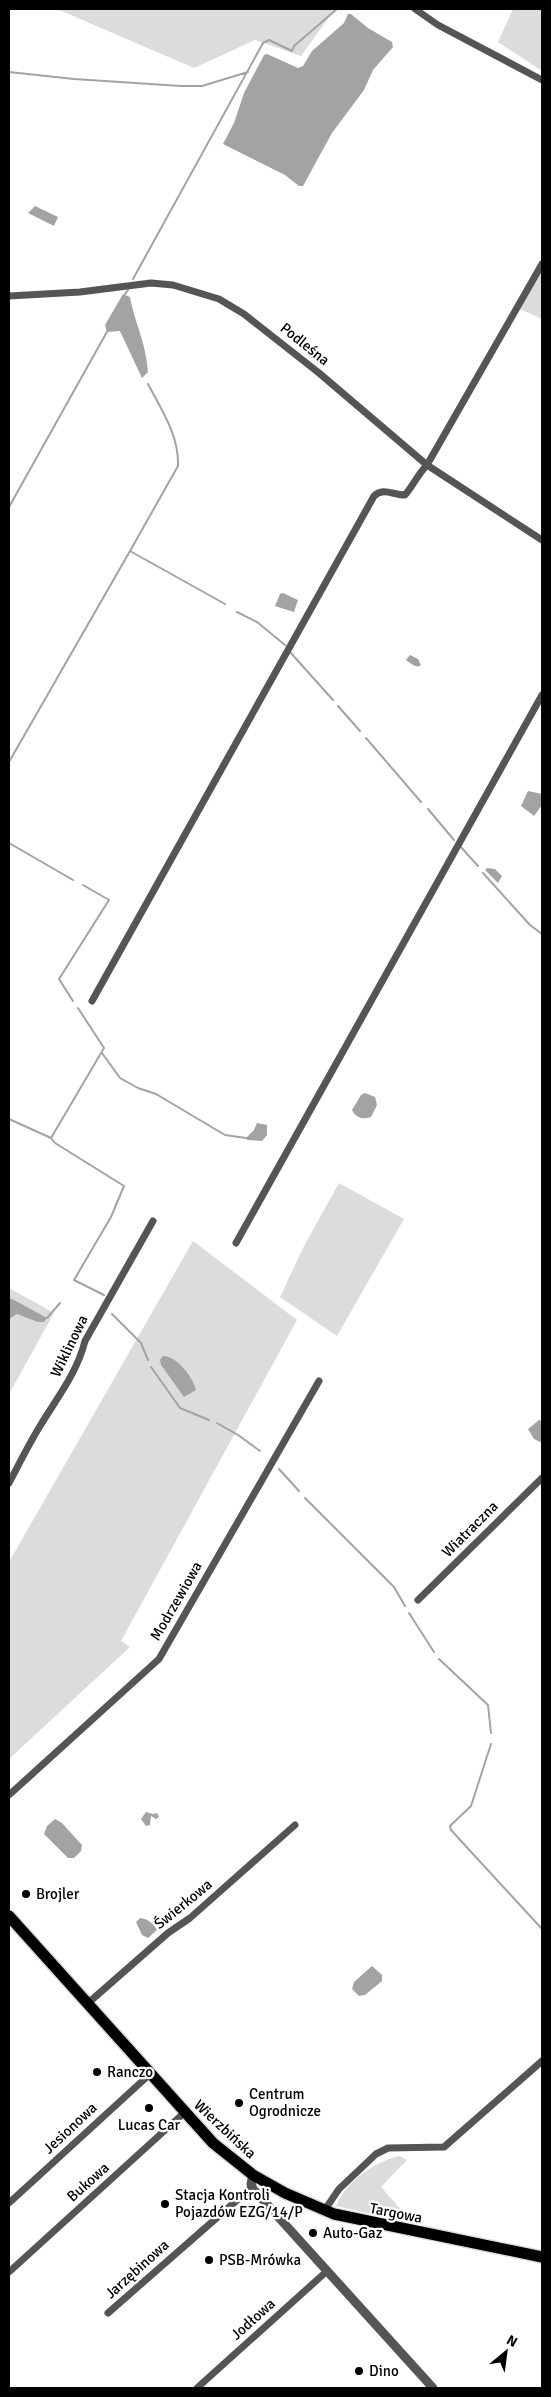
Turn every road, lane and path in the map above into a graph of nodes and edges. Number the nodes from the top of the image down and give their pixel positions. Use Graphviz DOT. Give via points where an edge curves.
graph roads {
  1 [pos="415,9"];
  2 [pos="542,80"];
  3 [pos="542,264"];
  4 [pos="9,296"];
  5 [pos="427,465"];
  6 [pos="542,540"];
  7 [pos="542,695"];
  8 [pos="92,1001"];
  9 [pos="153,1221"];
  10 [pos="236,1243"];
  11 [pos="319,1381"];
  12 [pos="542,1478"];
  13 [pos="9,1483"];
  14 [pos="418,1600"];
  15 [pos="9,1795"];
  16 [pos="295,1825"];
  17 [pos="9,1916"];
  18 [pos="87,2004"];
  19 [pos="542,2061"];
  20 [pos="150,2074"];
  21 [pos="185,2112"];
  22 [pos="252,2181"];
  23 [pos="9,2203"];
  24 [pos="324,2211"];
  25 [pos="542,2257"];
  26 [pos="327,2271"];
  27 [pos="9,2272"];
  28 [pos="108,2313"];
  29 [pos="197,2388"];
  30 [pos="433,2388"];
  1 -- 2 [label="street" via="438,25"];
  3 -- 5 [label="street"];
  4 -- 5 [label="street, Podleśna" via="63,294 151,283 172,285 219,299 244,314 319,373"];
  5 -- 6 [label="street, Podleśna"];
  5 -- 8 [label="street" via="405,495 379,491 374,496"];
  7 -- 10 [label="street"];
  9 -- 13 [label="street, Wiklinowa" via="85,1341 82,1355 67,1383"];
  11 -- 15 [label="street, Modrzewiowa" via="158,1659"];
  12 -- 14 [label="street, Wiatraczna"];
  16 -- 18 [label="street, Świerkowa"];
  17 -- 18 [label="main road, Wierzbińska"];
  18 -- 20 [label="main road, Wierzbińska"];
  19 -- 24 [label="street" via="444,2147 388,2148 376,2154 339,2189"];
  20 -- 21 [label="main road, Wierzbińska"];
  20 -- 23 [label="street, Jesionowa"];
  21 -- 22 [label="main road, Wierzbińska"];
  21 -- 27 [label="street, Bukowa"];
  22 -- 24 [label="main road, Targowa"];
  22 -- 26 [label="street, Wierzbińska"];
  22 -- 28 [label="street, Jarzębinowa"];
  24 -- 25 [label="main road, Targowa"];
  26 -- 29 [label="street, Jodłowa"];
  26 -- 30 [label="street, Wierzbińska"];
}
